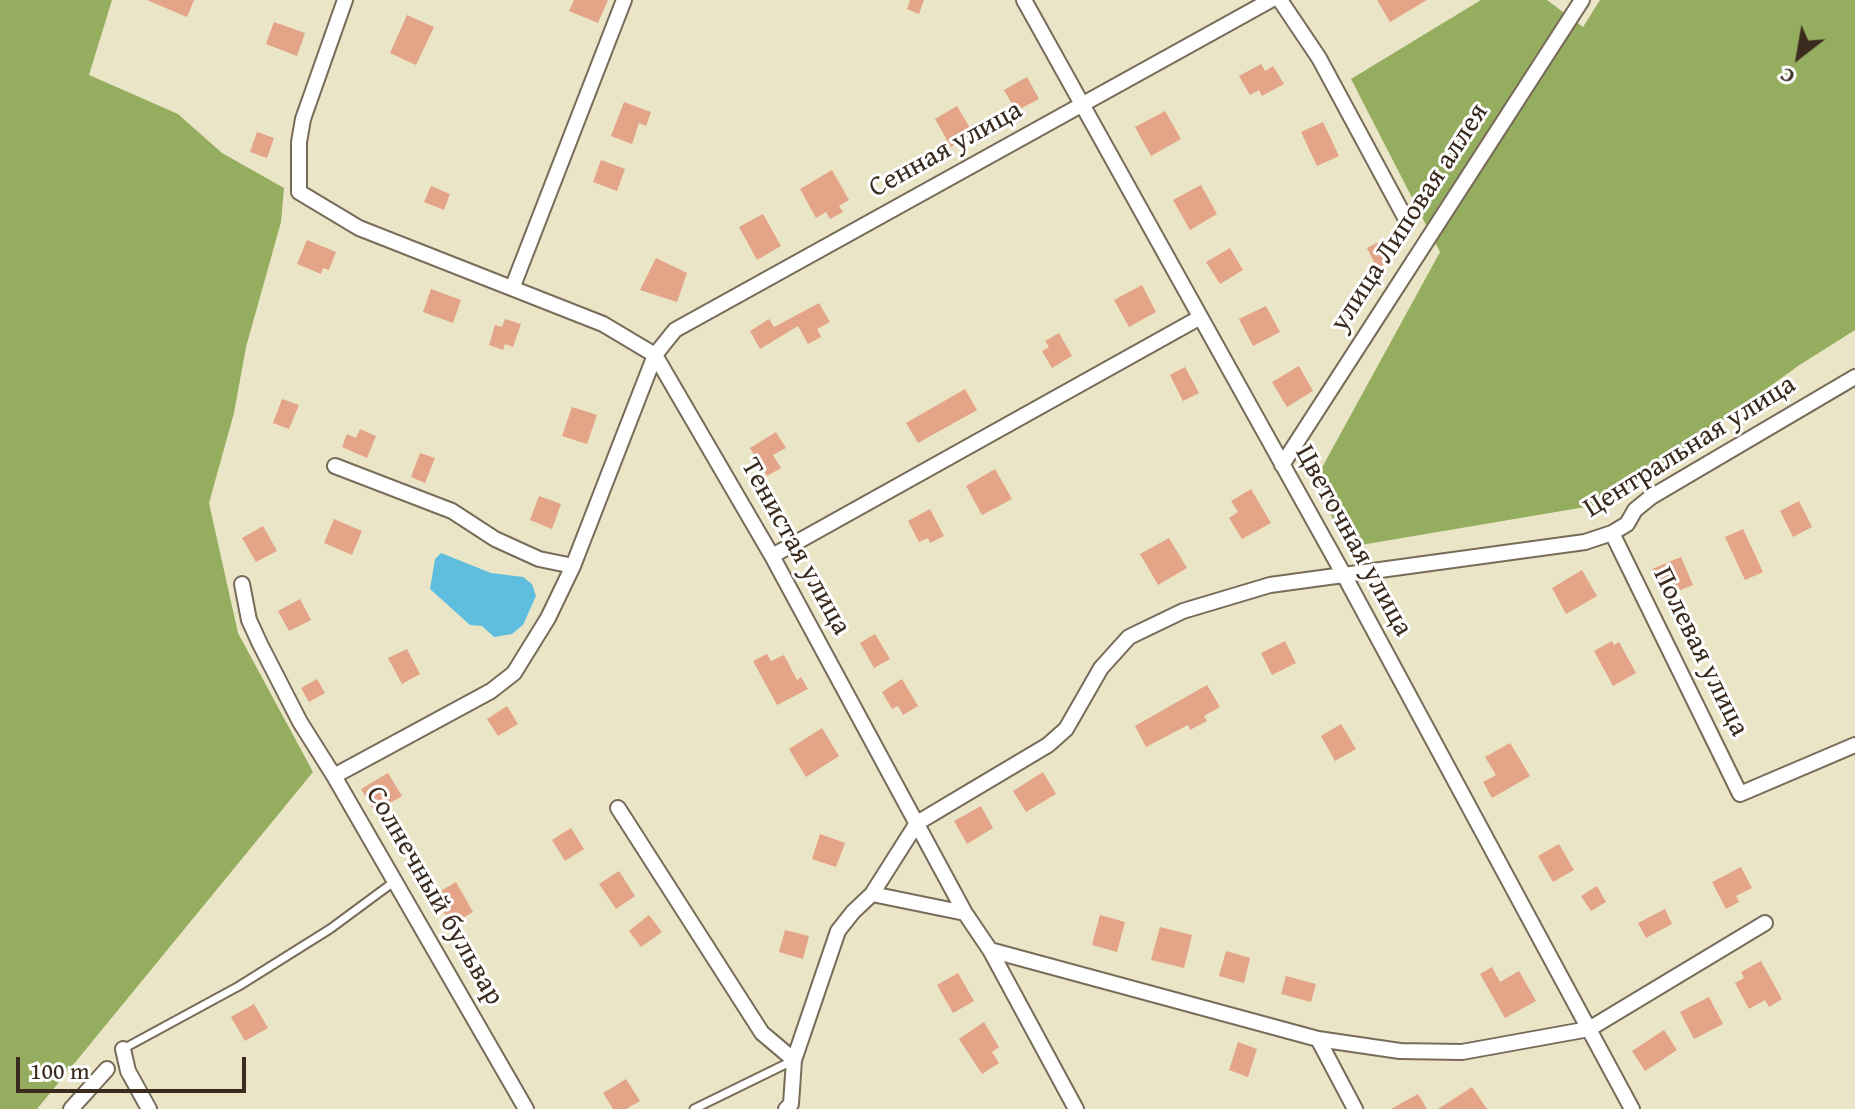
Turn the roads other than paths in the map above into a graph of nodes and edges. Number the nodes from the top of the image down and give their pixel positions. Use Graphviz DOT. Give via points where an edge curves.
graph roads {
  1 [pos="345,0"];
  2 [pos="624,0"];
  3 [pos="1024,0"];
  4 [pos="1271,0"];
  5 [pos="1280,0"];
  6 [pos="1582,0"];
  7 [pos="1082,105"];
  8 [pos="1408,223"];
  9 [pos="513,286"];
  10 [pos="1199,318"];
  11 [pos="655,355"];
  12 [pos="1855,377"];
  13 [pos="1282,465"];
  14 [pos="335,466"];
  15 [pos="1612,533"];
  16 [pos="772,556"];
  17 [pos="573,566"];
  18 [pos="1344,575"];
  19 [pos="242,584"];
  20 [pos="1855,745"];
  21 [pos="334,776"];
  22 [pos="618,808"];
  23 [pos="917,823"];
  24 [pos="395,881"];
  25 [pos="872,894"];
  26 [pos="965,913"];
  27 [pos="1765,923"];
  28 [pos="990,950"];
  29 [pos="1589,1029"];
  30 [pos="1318,1039"];
  31 [pos="123,1049"];
  32 [pos="794,1060"];
  33 [pos="107,1069"];
  34 [pos="790,1107"];
  35 [pos="71,1109"];
  36 [pos="149,1109"];
  37 [pos="526,1109"];
  38 [pos="694,1109"];
  39 [pos="1076,1109"];
  40 [pos="1355,1109"];
  41 [pos="1632,1109"];
  1 -- 9 [label="street, Тенистая улица" via="303,119 299,192 359,228"];
  2 -- 9 [label="street"];
  3 -- 7 [label="street, Цветочная улица"];
  4 -- 7 [label="street, Сенная улица"];
  5 -- 8 [label="street" via="1319,58"];
  6 -- 13 [label="street, улица Липовая аллея"];
  7 -- 10 [label="street, Цветочная улица"];
  7 -- 11 [label="street, Сенная улица" via="685,322"];
  9 -- 11 [label="street, Тенистая улица" via="603,324"];
  10 -- 13 [label="street, Цветочная улица"];
  10 -- 16 [label="street"];
  11 -- 16 [label="street, Тенистая улица"];
  11 -- 17 [label="street, Солнечный бульвар"];
  12 -- 15 [label="street, Центральная улица" via="1651,497"];
  13 -- 18 [label="street, Цветочная улица"];
  14 -- 17 [label="street" via="452,511 539,559"];
  15 -- 18 [label="street, Центральная улица" via="1585,542"];
  15 -- 20 [label="street, Полевая улица" via="1740,794"];
  16 -- 23 [label="street, Тенистая улица"];
  17 -- 21 [label="street, Солнечный бульвар" via="514,673 491,691"];
  18 -- 23 [label="street, Центральная улица" via="1222,597 1129,637 1101,668 1066,729 1048,745"];
  18 -- 29 [label="street, Цветочная улица"];
  19 -- 21 [label="street" via="260,644"];
  21 -- 24 [label="street, Солнечный бульвар"];
  22 -- 32 [label="street" via="762,1033"];
  23 -- 25 [label="street"];
  23 -- 26 [label="street, Тенистая улица"];
  24 -- 31 [label="lane" via="330,929"];
  24 -- 37 [label="street, Солнечный бульвар"];
  25 -- 26 [label="street"];
  25 -- 32 [label="street" via="838,931"];
  26 -- 28 [label="street, Тенистая улица"];
  27 -- 29 [label="street"];
  28 -- 30 [label="street"];
  28 -- 39 [label="street, Тенистая улица"];
  29 -- 30 [label="street" via="1462,1052 1400,1051"];
  29 -- 41 [label="street, Цветочная улица"];
  30 -- 40 [label="street"];
  31 -- 36 [label="street" via="128,1071"];
  32 -- 34 [label="street"];
  32 -- 38 [label="lane"];
  33 -- 35 [label="street"];
}
